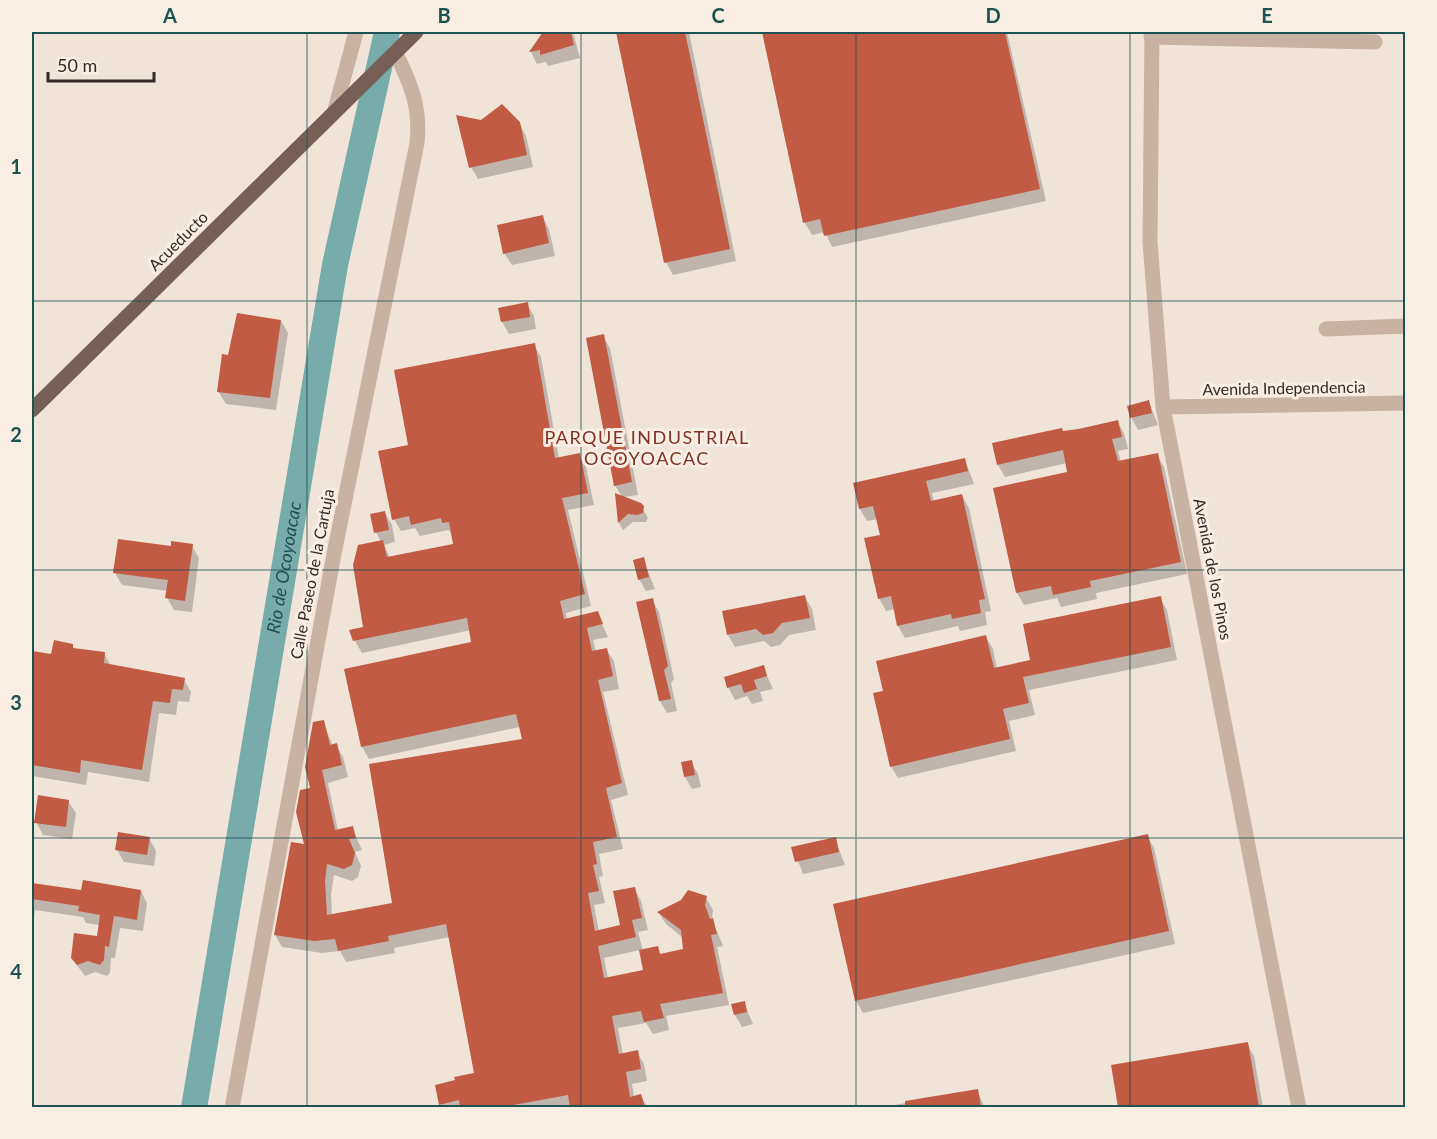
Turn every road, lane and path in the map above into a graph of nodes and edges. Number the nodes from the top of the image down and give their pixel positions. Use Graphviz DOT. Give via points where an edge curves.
graph roads {
  1 [pos="356,32"];
  2 [pos="416,32"];
  3 [pos="1151,34"];
  4 [pos="1374,42"];
  5 [pos="391,57"];
  6 [pos="336,110"];
  7 [pos="1406,326"];
  8 [pos="1326,328"];
  9 [pos="1406,403"];
  10 [pos="1163,407"];
  11 [pos="32,410"];
  12 [pos="232,1107"];
  13 [pos="1299,1107"];
  1 -- 6 [label="street"];
  2 -- 5 [label="main road, Acueducto"];
  3 -- 4 [label="street"];
  3 -- 10 [label="street, Avenida de los Pinos" via="1150,242"];
  5 -- 6 [label="main road, Acueducto"];
  5 -- 12 [label="street, Calle Paseo de la Cartuja" via="411,82 417,107 417,143 334,554"];
  6 -- 11 [label="main road, Acueducto"];
  7 -- 8 [label="street"];
  9 -- 10 [label="street, Avenida Independencia"];
  10 -- 13 [label="street, Avenida de los Pinos"];
}
